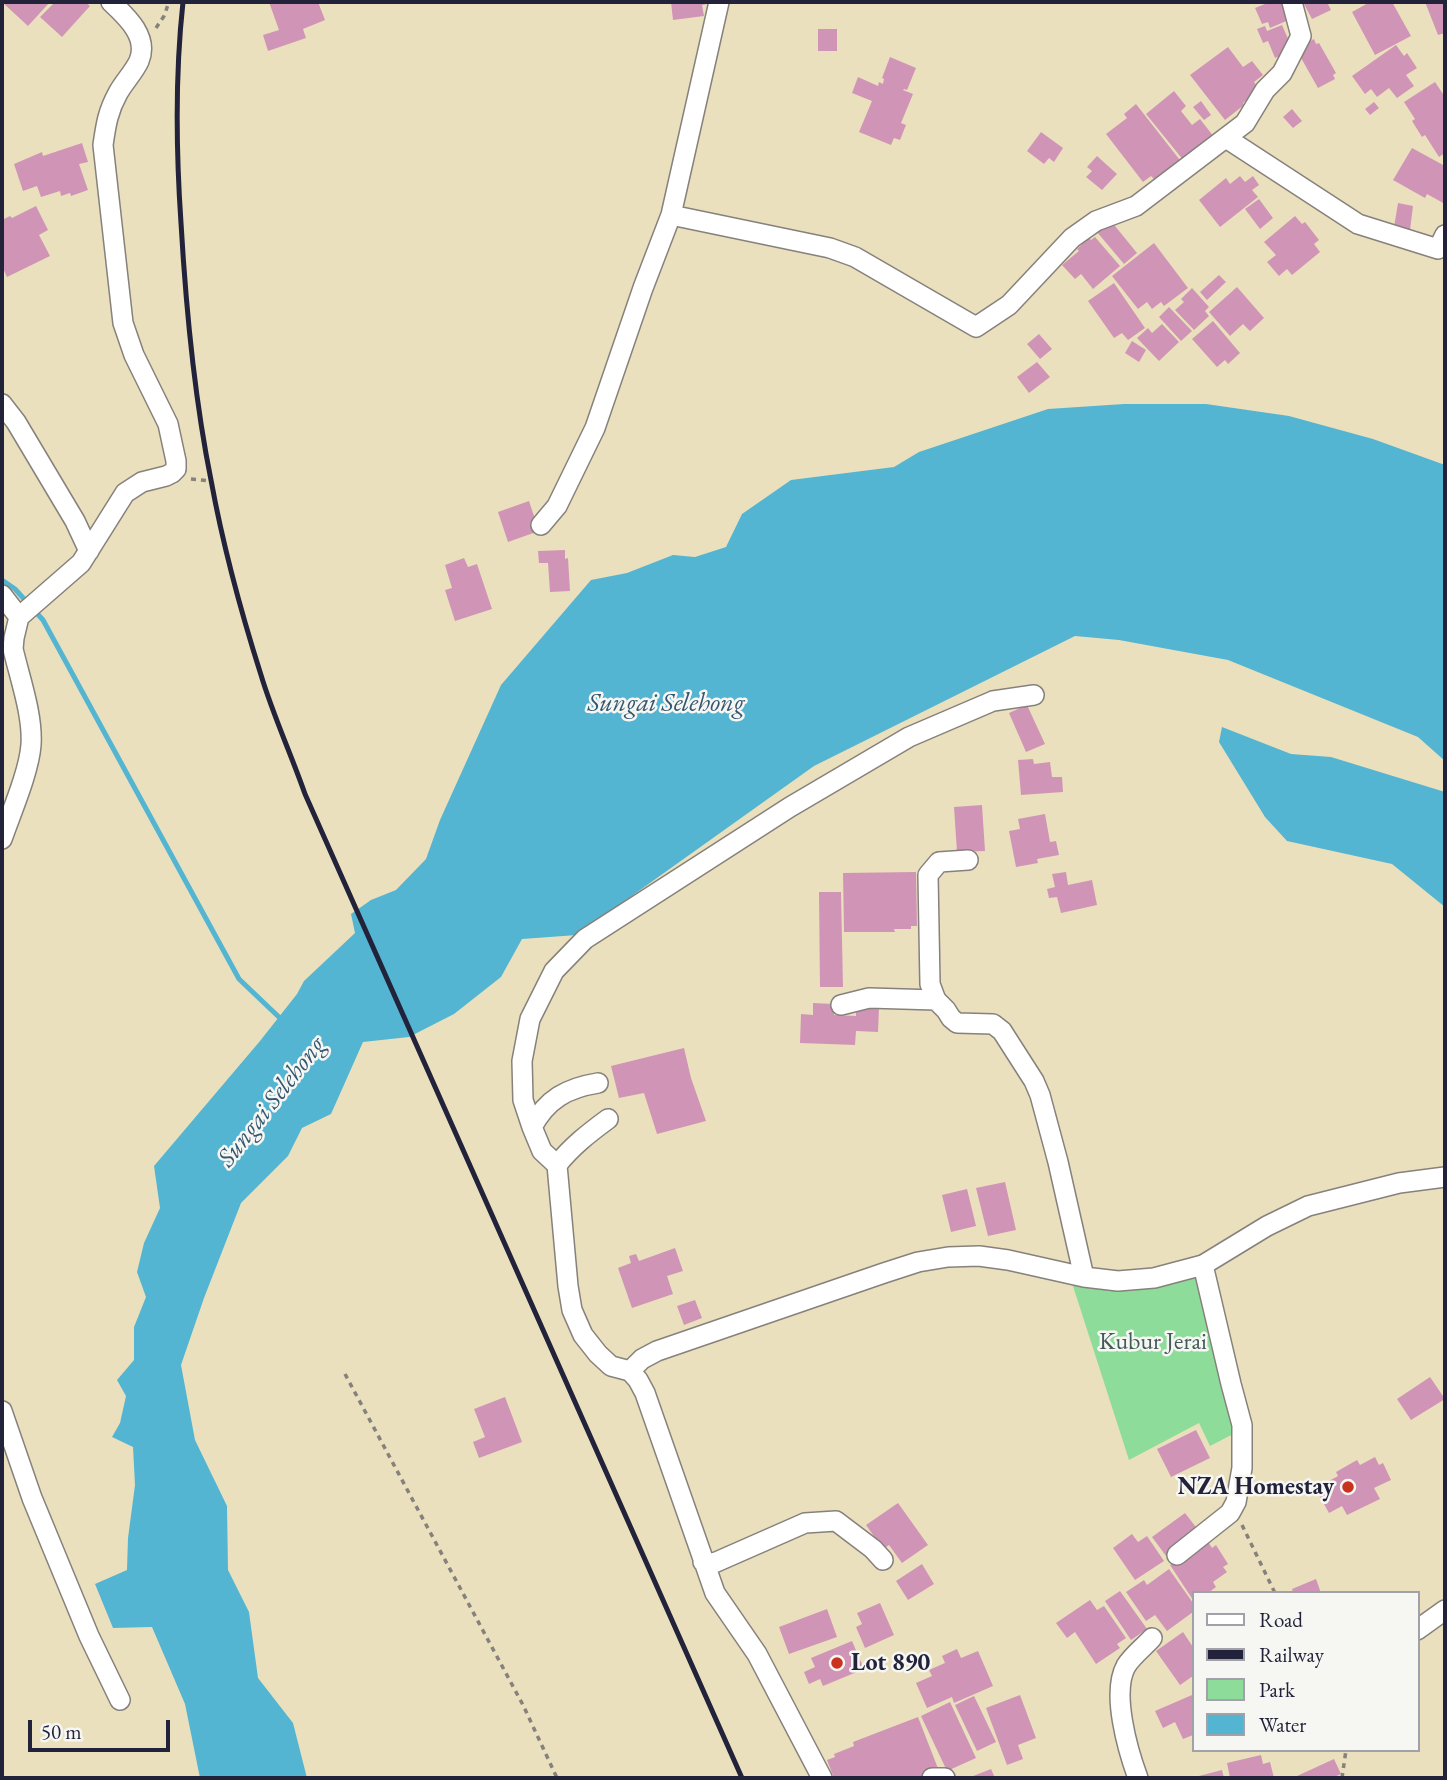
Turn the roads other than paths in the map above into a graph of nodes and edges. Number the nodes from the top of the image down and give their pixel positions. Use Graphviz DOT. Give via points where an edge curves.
graph roads {
  1 [pos="111,2"];
  2 [pos="719,2"];
  3 [pos="1292,2"];
  4 [pos="1226,138"];
  5 [pos="671,215"];
  6 [pos="1443,245"];
  7 [pos="2,404"];
  8 [pos="541,525"];
  9 [pos="89,551"];
  10 [pos="2,595"];
  11 [pos="26,610"];
  12 [pos="8,650"];
  13 [pos="1034,695"];
  14 [pos="2,839"];
  15 [pos="968,860"];
  16 [pos="936,1000"];
  17 [pos="841,1005"];
  18 [pos="598,1083"];
  19 [pos="608,1119"];
  20 [pos="532,1127"];
  21 [pos="557,1164"];
  22 [pos="1445,1177"];
  23 [pos="1203,1265"];
  24 [pos="1084,1277"];
  25 [pos="630,1371"];
  26 [pos="2,1411"];
  27 [pos="1177,1555"];
  28 [pos="883,1560"];
  29 [pos="703,1562"];
  30 [pos="1445,1610"];
  31 [pos="1419,1629"];
  32 [pos="1152,1638"];
  33 [pos="120,1700"];
  34 [pos="822,1778"];
  35 [pos="932,1778"];
  36 [pos="945,1778"];
  37 [pos="1138,1778"];
  1 -- 9 [label="street" via="136,28 143,48 107,118 103,145 122,323 168,424 177,461 172,473 125,493"];
  2 -- 5 [label="street"];
  3 -- 4 [label="street" via="1301,36 1282,74 1265,90 1245,123"];
  4 -- 5 [label="street" via="1136,206 1096,220 1072,238 1009,305 976,327 855,257 831,248"];
  4 -- 6 [label="street" via="1358,223"];
  5 -- 8 [label="street" via="595,428 557,506"];
  7 -- 9 [label="street" via="69,510"];
  9 -- 11 [label="street"];
  10 -- 11 [label="street"];
  11 -- 12 [label="street"];
  12 -- 14 [label="street" via="30,724 31,746"];
  13 -- 20 [label="street" via="993,701 909,737 790,807 585,939 554,971 530,1019 522,1061 523,1100"];
  15 -- 16 [label="street" via="939,862 928,875 930,984"];
  16 -- 17 [label="street" via="869,998"];
  16 -- 24 [label="street" via="957,1023 993,1024 1002,1031 1034,1081"];
  18 -- 20 [label="street" via="559,1095"];
  19 -- 21 [label="street"];
  20 -- 21 [label="street" via="542,1151"];
  21 -- 25 [label="street" via="572,1310 598,1354 611,1366"];
  22 -- 23 [label="street" via="1399,1183 1308,1206"];
  23 -- 24 [label="street" via="1154,1278 1118,1281"];
  23 -- 27 [label="street" via="1242,1425 1242,1468 1234,1507"];
  24 -- 25 [label="street" via="979,1256 918,1262 657,1351"];
  25 -- 29 [label="street" via="645,1393"];
  26 -- 33 [label="street" via="89,1636"];
  28 -- 29 [label="street" via="836,1521 805,1523 714,1563"];
  29 -- 34 [label="street" via="715,1593 757,1654"];
  30 -- 31 [label="street"];
  32 -- 37 [label="street" via="1125,1667 1120,1686 1127,1747"];
  35 -- 36 [label="street"];
}
